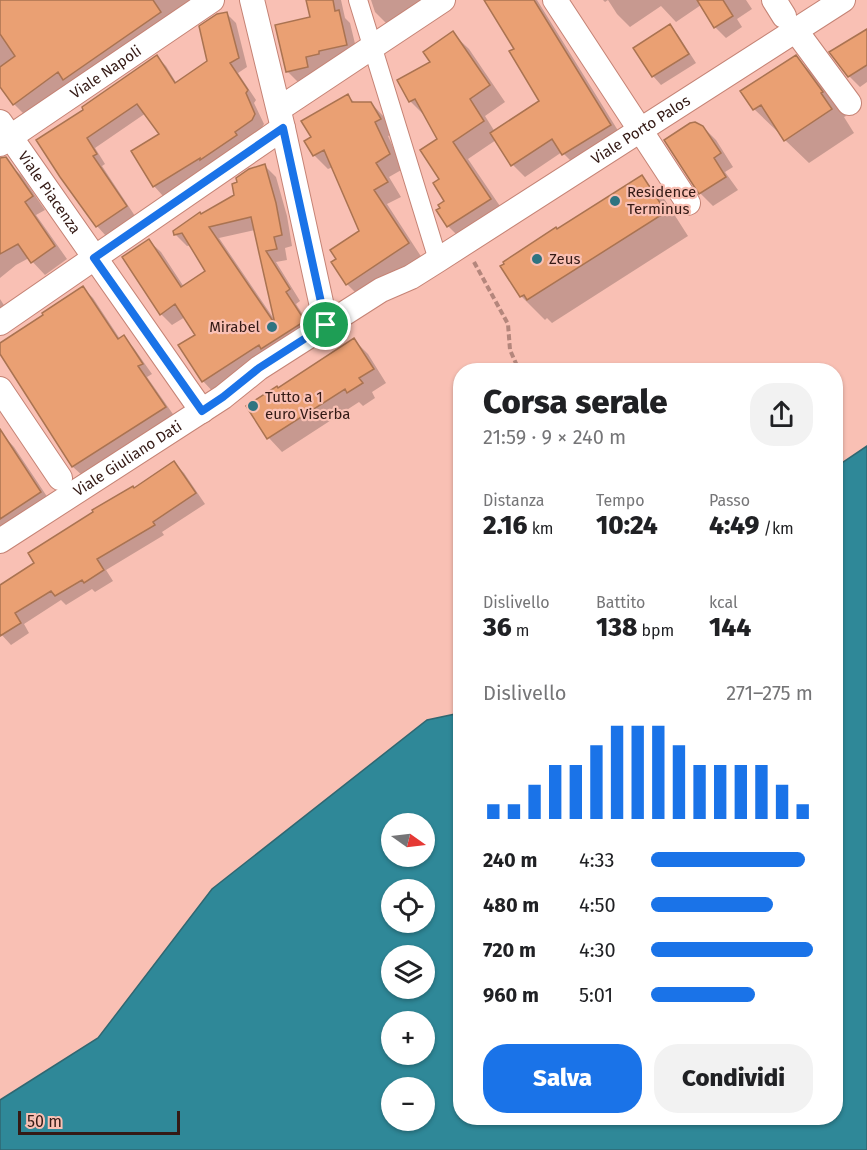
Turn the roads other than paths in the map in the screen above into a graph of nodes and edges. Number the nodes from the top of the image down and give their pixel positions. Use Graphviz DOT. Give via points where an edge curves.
graph roads {
  1 [pos="212,0"];
  2 [pos="252,0"];
  3 [pos="358,0"];
  4 [pos="443,0"];
  5 [pos="555,0"];
  6 [pos="843,0"];
  7 [pos="784,16"];
  8 [pos="371,48"];
  9 [pos="849,103"];
  10 [pos="281,119"];
  11 [pos="641,130"];
  12 [pos="3,134"];
  13 [pos="688,203"];
  14 [pos="94,258"];
  15 [pos="438,260"];
  16 [pos="0,323"];
  17 [pos="326,325"];
  18 [pos="0,388"];
  19 [pos="202,411"];
  20 [pos="60,478"];
  21 [pos="0,541"];
  1 -- 12 [label="street, Viale Napoli"];
  2 -- 10 [label="street"];
  3 -- 8 [label="street"];
  4 -- 8 [label="street"];
  5 -- 11 [label="street"];
  6 -- 7 [label="street, Viale Porto Palos"];
  7 -- 9 [label="street"];
  7 -- 11 [label="street, Viale Porto Palos"];
  8 -- 10 [label="street"];
  8 -- 15 [label="street"];
  10 -- 14 [label="street"];
  10 -- 17 [label="street"];
  11 -- 13 [label="street"];
  11 -- 15 [label="street, Viale Porto Palos"];
  12 -- 14 [label="street, Viale Piacenza"];
  14 -- 16 [label="street"];
  14 -- 19 [label="street, Viale Piacenza"];
  15 -- 17 [label="street, Viale Giuliano Dati"];
  17 -- 19 [label="street, Viale Giuliano Dati"];
  18 -- 20 [label="street"];
  19 -- 21 [label="street, Viale Giuliano Dati"];
}
